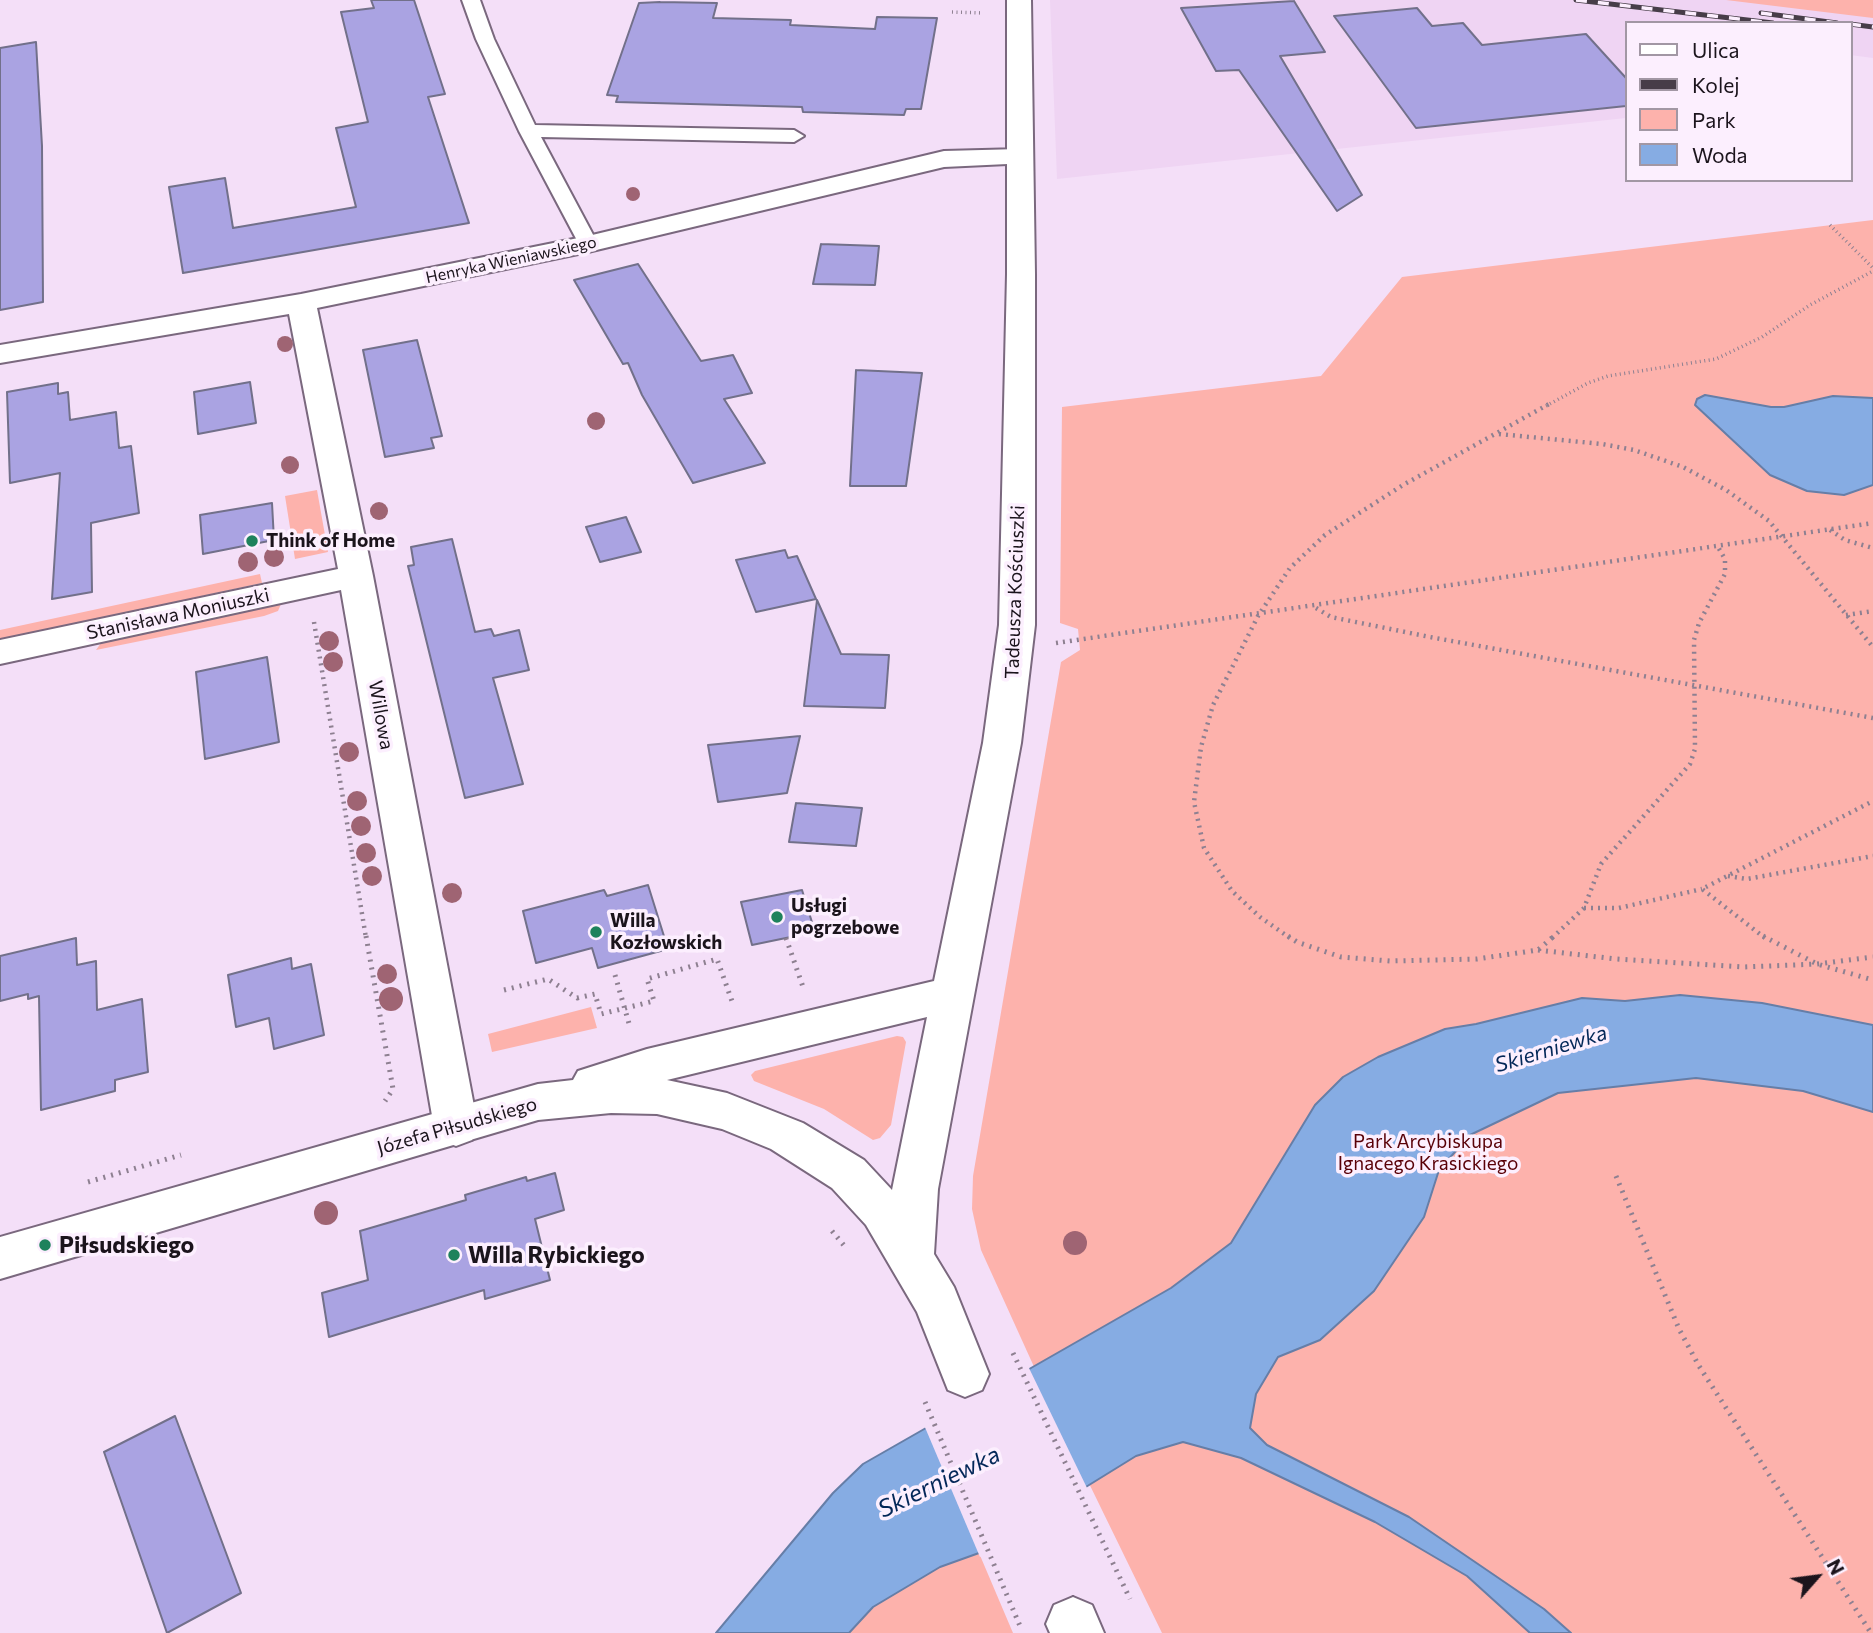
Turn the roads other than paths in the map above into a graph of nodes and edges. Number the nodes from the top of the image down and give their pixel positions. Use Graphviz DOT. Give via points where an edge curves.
graph roads {
  1 [pos="471,0"];
  2 [pos="1019,0"];
  3 [pos="527,131"];
  4 [pos="794,136"];
  5 [pos="1020,157"];
  6 [pos="588,244"];
  7 [pos="301,303"];
  8 [pos="0,354"];
  9 [pos="356,576"];
  10 [pos="0,652"];
  11 [pos="955,993"];
  12 [pos="538,1102"];
  13 [pos="456,1127"];
  14 [pos="0,1258"];
  15 [pos="910,1258"];
  16 [pos="965,1374"];
  1 -- 3 [label="lane"];
  2 -- 5 [label="street, Tadeusza Kościuszki"];
  3 -- 4 [label="lane"];
  3 -- 6 [label="lane"];
  5 -- 6 [label="street, Henryka Wieniawskiego" via="944,159"];
  5 -- 11 [label="street, Tadeusza Kościuszki" via="1017,625 1002,743"];
  6 -- 7 [label="street, Henryka Wieniawskiego"];
  7 -- 8 [label="street, Henryka Wieniawskiego"];
  7 -- 9 [label="street, Willowa"];
  9 -- 10 [label="street, Stanisława Moniuszki"];
  9 -- 13 [label="street, Willowa"];
  11 -- 12 [label="street" via="647,1067"];
  11 -- 15 [label="street, Tadeusza Kościuszki" via="919,1160"];
  12 -- 13 [label="street, Józefa Piłsudskiego"];
  12 -- 15 [label="street, Józefa Piłsudskiego" via="657,1096 727,1112 787,1136 848,1174 883,1212"];
  13 -- 14 [label="street, Józefa Piłsudskiego"];
  15 -- 16 [label="street, Józefa Piłsudskiego" via="937,1302"];
}
